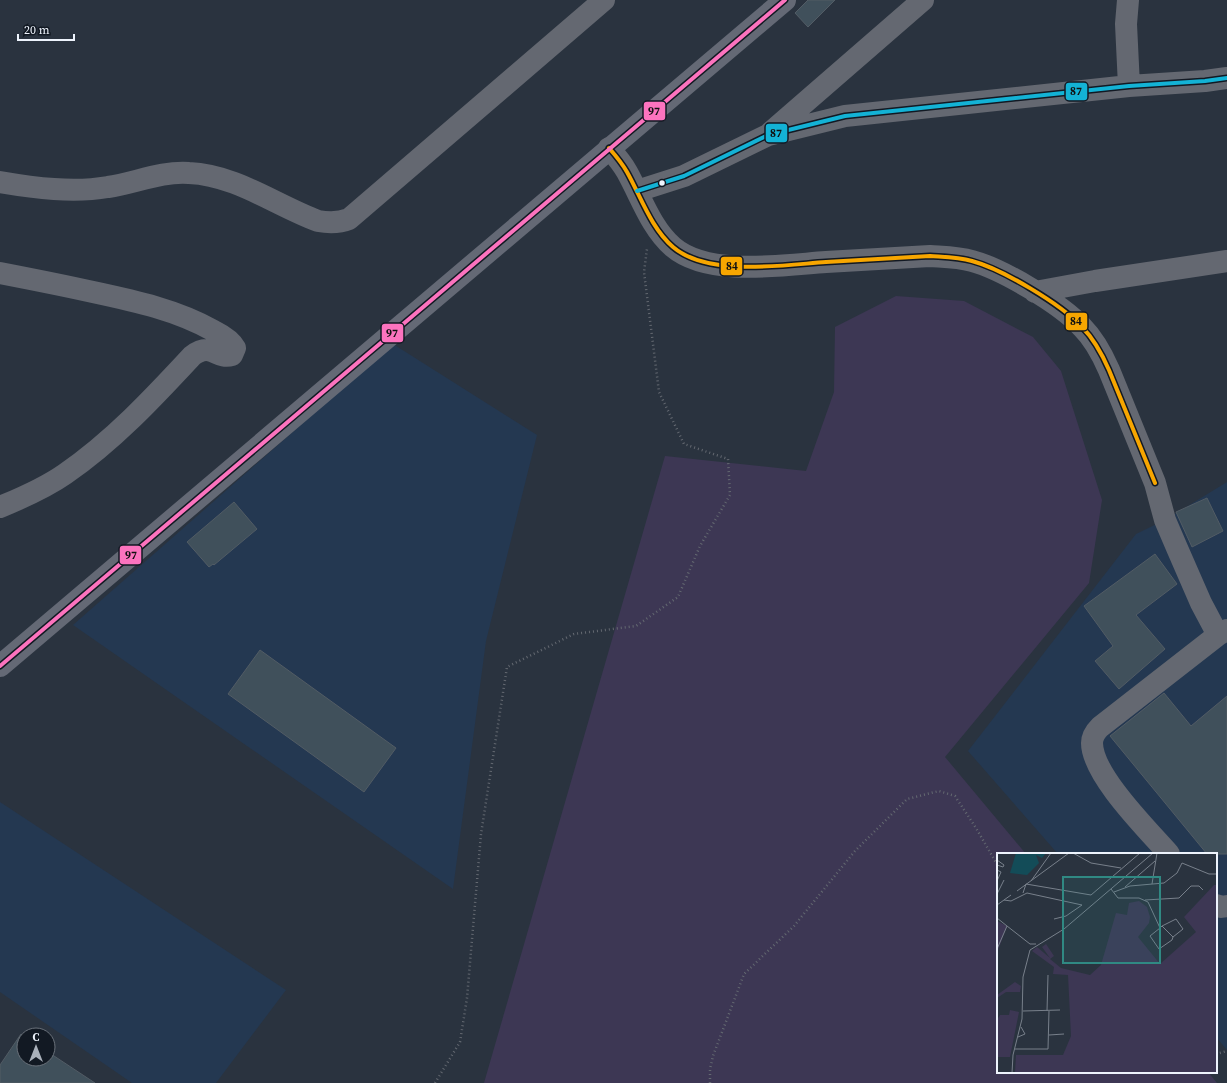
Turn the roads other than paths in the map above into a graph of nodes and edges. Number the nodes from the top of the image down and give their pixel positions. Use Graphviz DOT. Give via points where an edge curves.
graph roads {
  1 [pos="604,0"];
  2 [pos="785,0"];
  3 [pos="923,0"];
  4 [pos="1128,0"];
  5 [pos="1227,78"];
  6 [pos="1128,86"];
  7 [pos="768,135"];
  8 [pos="609,148"];
  9 [pos="0,182"];
  10 [pos="637,191"];
  11 [pos="1227,261"];
  12 [pos="0,273"];
  13 [pos="1035,292"];
  14 [pos="0,507"];
  15 [pos="1223,632"];
  16 [pos="0,666"];
  17 [pos="1168,853"];
  18 [pos="1217,905"];
  19 [pos="1227,906"];
  1 -- 9 [label="street" via="349,219 340,222 318,221 232,182 189,172 166,173 109,187 83,190"];
  2 -- 8 [label="main road"];
  3 -- 7 [label="street"];
  4 -- 6 [label="street"];
  5 -- 6 [label="street"];
  6 -- 7 [label="street" via="845,116"];
  7 -- 10 [label="street" via="684,176"];
  8 -- 10 [label="street" via="627,171"];
  8 -- 16 [label="main road"];
  10 -- 13 [label="street" via="656,227 673,247 693,259 706,263 754,267 930,256 959,258 982,264"];
  11 -- 13 [label="street"];
  12 -- 14 [label="street" via="169,310 198,322 224,337 235,348 232,355 228,356 208,349 199,351 98,449 64,474"];
  13 -- 15 [label="street" via="1070,316 1098,348 1156,483 1166,520 1201,603"];
  15 -- 17 [label="street" via="1100,727 1092,742 1101,770"];
  18 -- 19 [label="street"];
}
